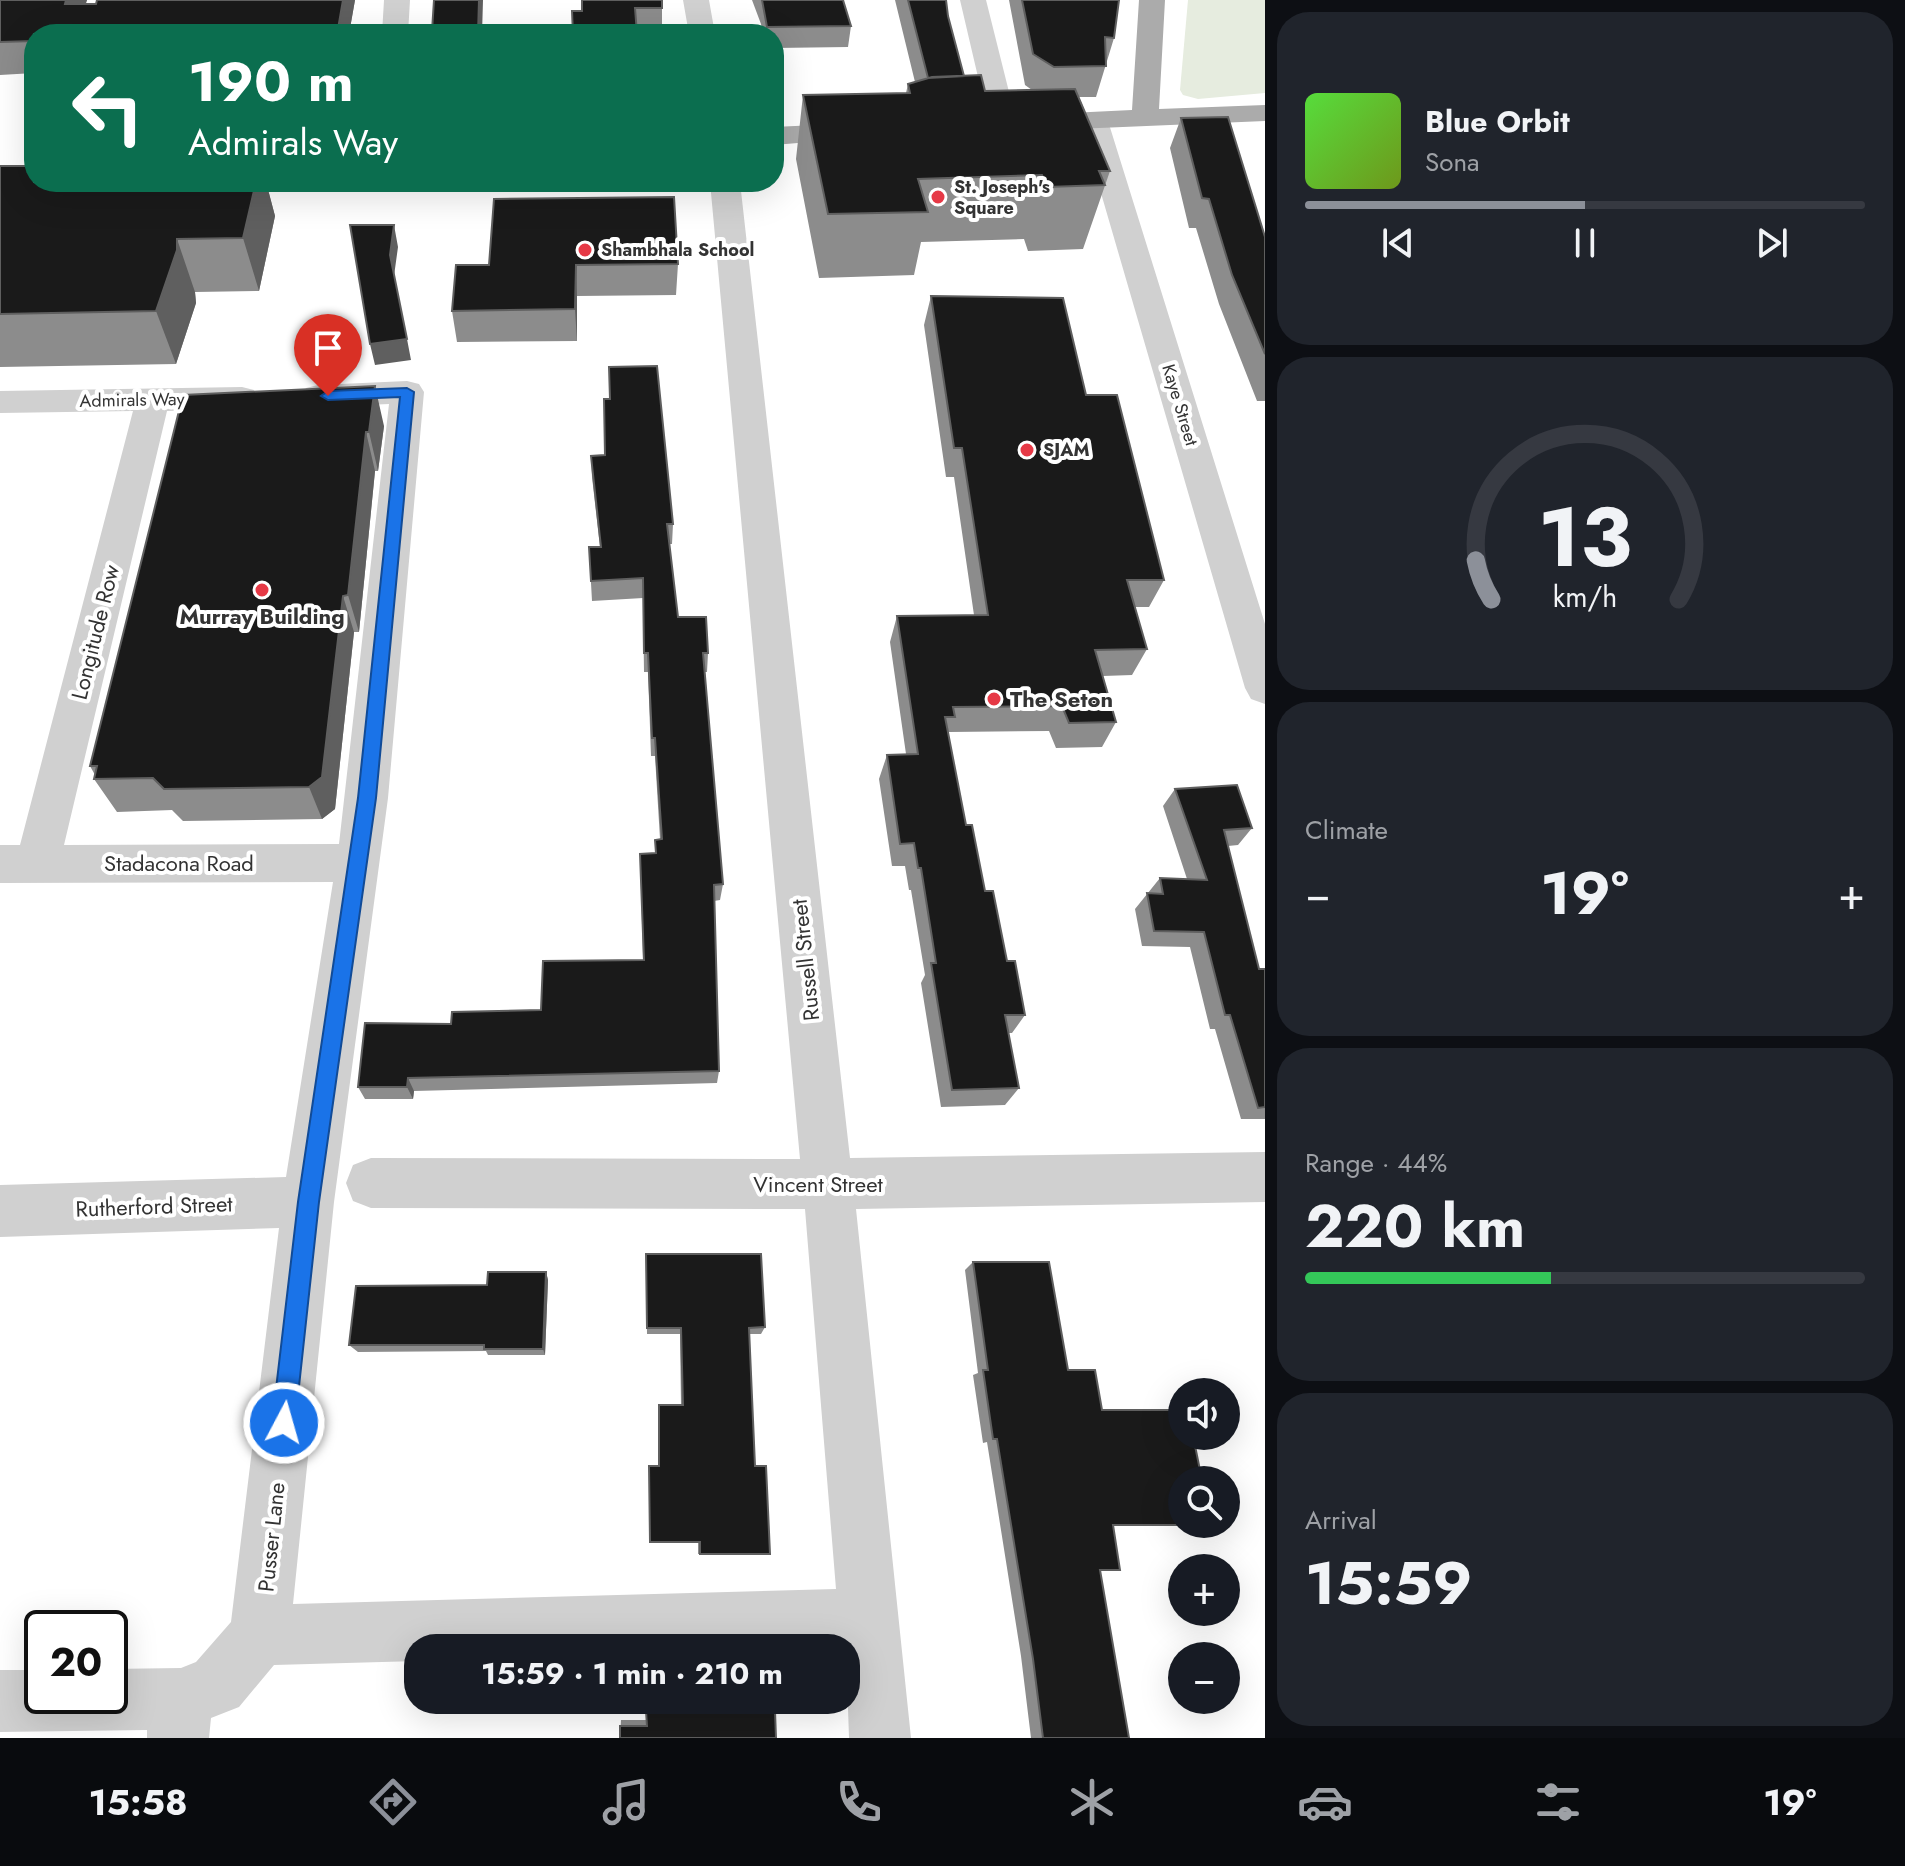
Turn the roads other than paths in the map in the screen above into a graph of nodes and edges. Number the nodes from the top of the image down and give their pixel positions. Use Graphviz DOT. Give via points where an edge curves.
graph roads {
  1 [pos="397,0"];
  2 [pos="696,0"];
  3 [pos="973,0"];
  4 [pos="1152,0"];
  5 [pos="396,24"];
  6 [pos="700,24"];
  7 [pos="1265,113"];
  8 [pos="1145,118"];
  9 [pos="1094,121"];
  10 [pos="1003,124"];
  11 [pos="972,125"];
  12 [pos="881,130"];
  13 [pos="784,135"];
  14 [pos="726,192"];
  15 [pos="407,392"];
  16 [pos="153,400"];
  17 [pos="0,402"];
  18 [pos="1265,688"];
  19 [pos="358,863"];
  20 [pos="18,864"];
  21 [pos="1265,1177"];
  22 [pos="371,1183"];
  23 [pos="828,1184"];
  24 [pos="308,1202"];
  25 [pos="0,1211"];
  26 [pos="866,1618"];
  27 [pos="283,1635"];
  28 [pos="0,1701"];
  29 [pos="180,1718"];
  30 [pos="880,1738"];
  1 -- 5 [label="street"];
  2 -- 6 [label="street"];
  3 -- 10 [label="street"];
  4 -- 8 [label="main road"];
  7 -- 8 [label="main road"];
  8 -- 9 [label="main road"];
  9 -- 10 [label="main road"];
  9 -- 18 [label="street, Kaye Street"];
  10 -- 11 [label="main road"];
  12 -- 13 [label="main road"];
  14 -- 23 [label="street, Russell Street"];
  15 -- 16 [label="street, Admirals Way"];
  15 -- 19 [label="street, Pusser Lane"];
  16 -- 17 [label="street, Admirals Way"];
  16 -- 20 [label="street, Longitude Row"];
  19 -- 20 [label="street, Stadacona Road"];
  19 -- 24 [label="street, Pusser Lane"];
  21 -- 23 [label="street, Vincent Street"];
  22 -- 23 [label="street, Vincent Street"];
  23 -- 26 [label="street, Russell Street"];
  24 -- 25 [label="street, Rutherford Street"];
  24 -- 27 [label="street, Pusser Lane"];
  26 -- 27 [label="street"];
  26 -- 30 [label="street, Russell Street"];
  27 -- 29 [label="street"];
  28 -- 29 [label="street"];
}
